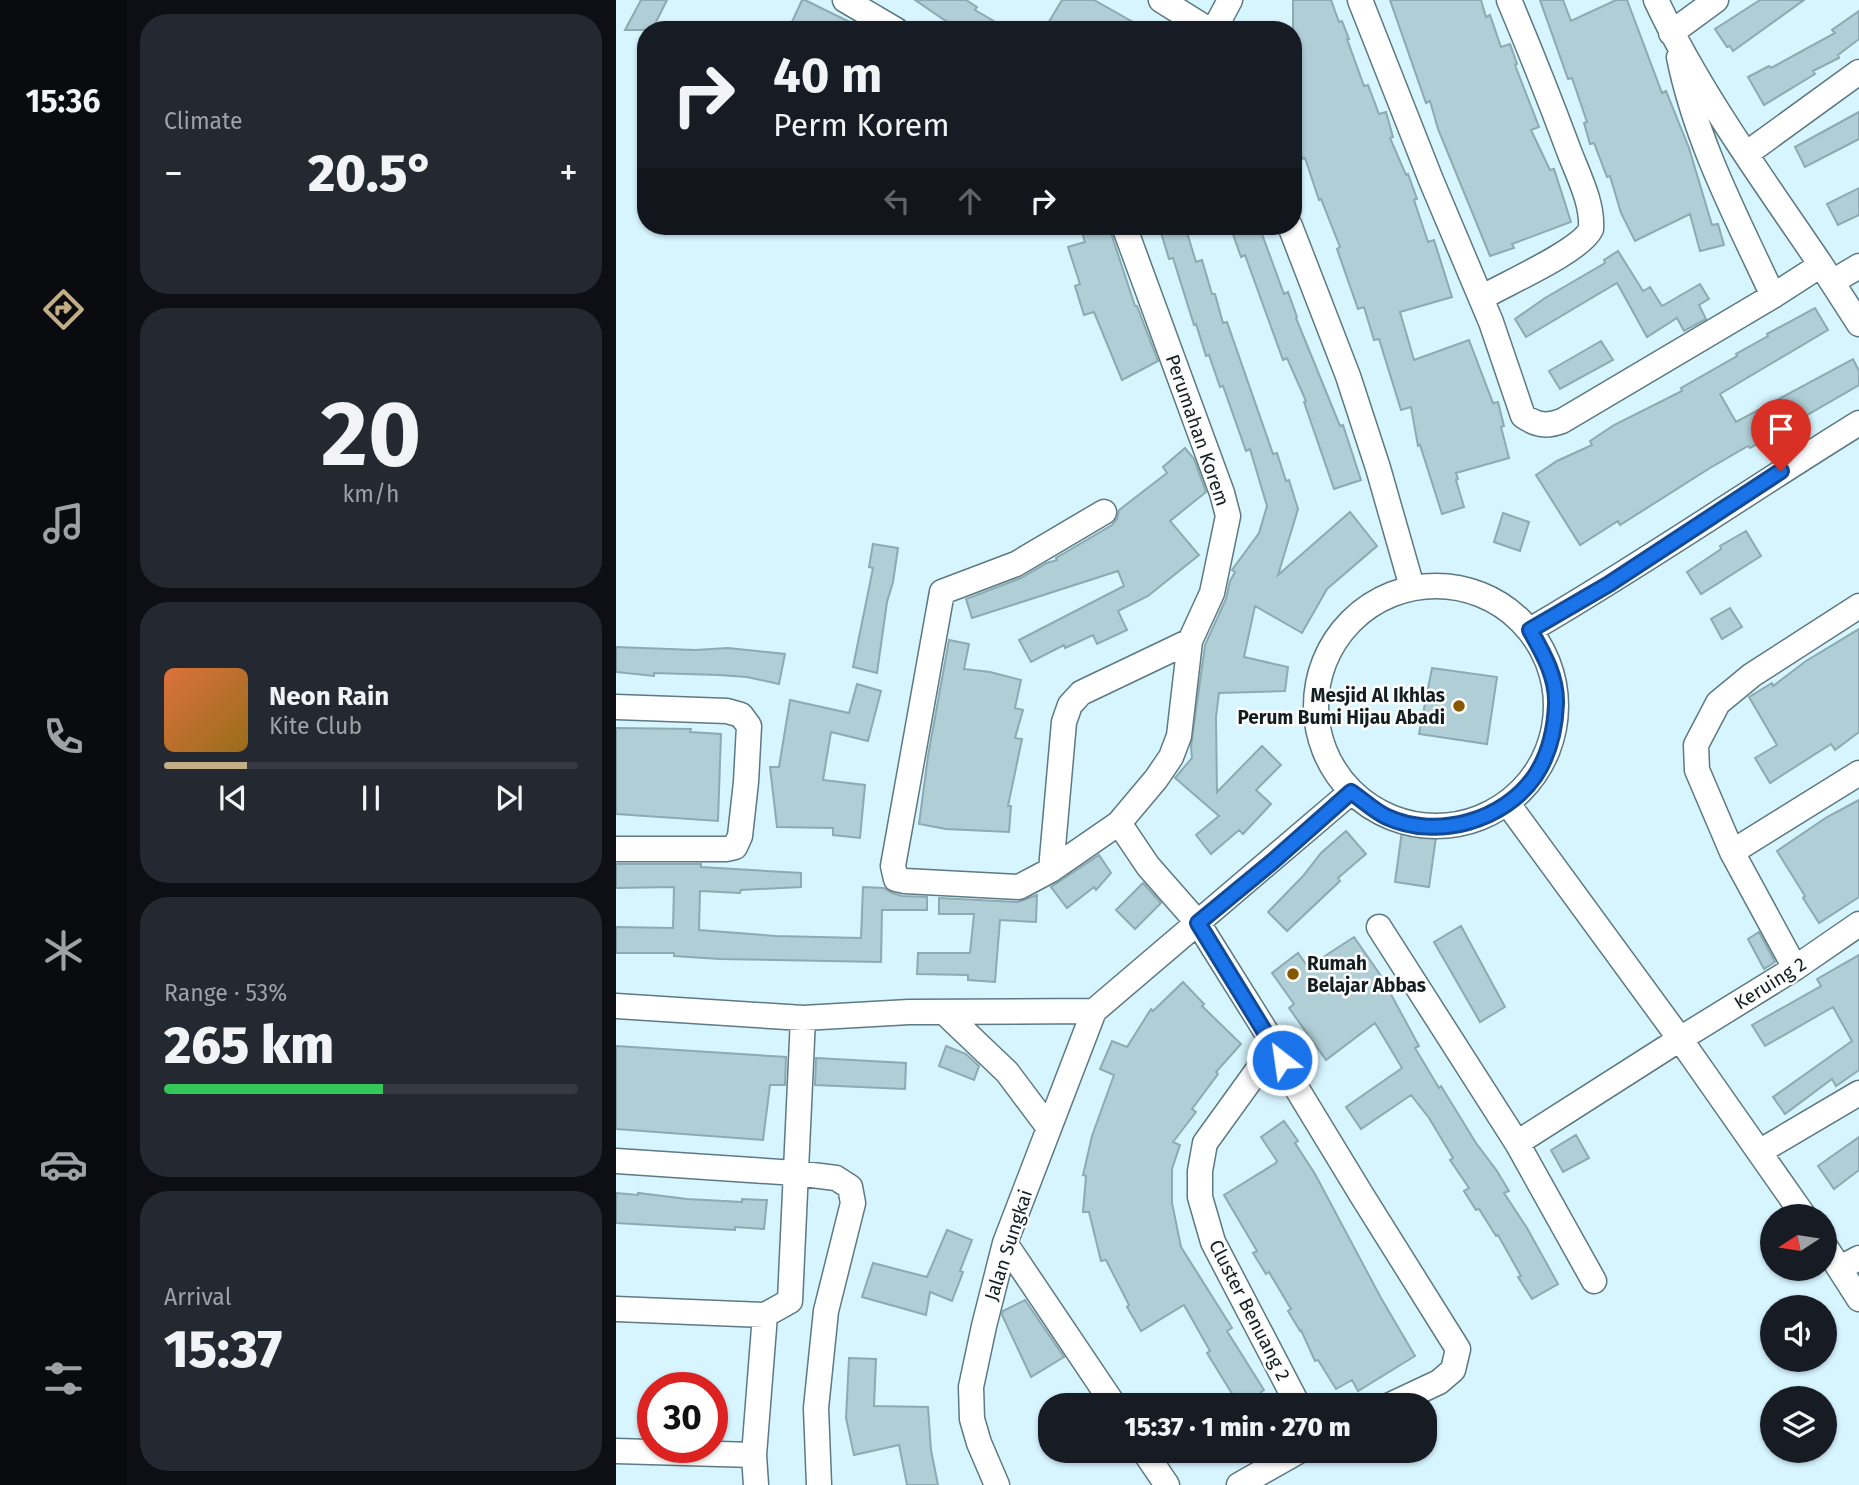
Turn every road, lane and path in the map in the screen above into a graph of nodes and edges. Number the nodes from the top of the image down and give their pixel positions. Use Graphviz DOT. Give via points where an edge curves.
graph roads {
  1 [pos="845,0"];
  2 [pos="1230,0"];
  3 [pos="1360,0"];
  4 [pos="1509,0"];
  5 [pos="1656,0"];
  6 [pos="1716,0"];
  7 [pos="1168,13"];
  8 [pos="881,21"];
  9 [pos="1188,21"];
  10 [pos="1217,21"];
  11 [pos="1674,37"];
  12 [pos="1859,72"];
  13 [pos="1746,154"];
  14 [pos="1127,235"];
  15 [pos="1293,235"];
  16 [pos="1859,267"];
  17 [pos="1826,274"];
  18 [pos="1773,296"];
  19 [pos="1481,298"];
  20 [pos="1859,324"];
  21 [pos="1859,423"];
  22 [pos="1104,512"];
  23 [pos="1412,587"];
  24 [pos="1859,606"];
  25 [pos="1530,630"];
  26 [pos="1190,641"];
  27 [pos="616,707"];
  28 [pos="1859,773"];
  29 [pos="1351,792"];
  30 [pos="1508,804"];
  31 [pos="1119,823"];
  32 [pos="616,849"];
  33 [pos="1731,852"];
  34 [pos="1051,870"];
  35 [pos="1198,923"];
  36 [pos="1859,924"];
  37 [pos="1380,927"];
  38 [pos="1796,968"];
  39 [pos="616,1006"];
  40 [pos="1094,1011"];
  41 [pos="944,1012"];
  42 [pos="803,1018"];
  43 [pos="1680,1039"];
  44 [pos="1275,1046"];
  45 [pos="1859,1093"];
  46 [pos="1049,1128"];
  47 [pos="1517,1143"];
  48 [pos="1759,1152"];
  49 [pos="616,1161"];
  50 [pos="796,1173"];
  51 [pos="1796,1204"];
  52 [pos="1005,1243"];
  53 [pos="1850,1263"];
  54 [pos="1594,1281"];
  55 [pos="1859,1299"];
  56 [pos="616,1309"];
  57 [pos="765,1315"];
  58 [pos="1106,1393"];
  59 [pos="1292,1393"];
  60 [pos="1415,1393"];
  61 [pos="616,1451"];
  62 [pos="754,1455"];
  63 [pos="1152,1463"];
  64 [pos="1277,1463"];
  65 [pos="756,1485"];
  66 [pos="818,1485"];
  67 [pos="997,1485"];
  68 [pos="1167,1485"];
  69 [pos="1239,1485"];
  1 -- 8 [label="street"];
  2 -- 10 [label="street"];
  3 -- 19 [label="street"];
  4 -- 19 [label="street" via="1579,177 1590,209 1591,229 1582,241"];
  5 -- 11 [label="street"];
  6 -- 11 [label="street"];
  7 -- 9 [label="street"];
  11 -- 13 [label="street"];
  11 -- 18 [label="street" via="1702,140"];
  12 -- 13 [label="street"];
  13 -- 17 [label="street"];
  14 -- 26 [label="street, Perumahan Korem" via="1228,516 1212,593"];
  15 -- 23 [label="street" via="1348,376"];
  16 -- 17 [label="street"];
  17 -- 18 [label="street"];
  17 -- 20 [label="street"];
  18 -- 19 [label="street" via="1551,425 1536,424 1524,416"];
  21 -- 25 [label="street"];
  22 -- 34 [label="street, Perumahan Korem" via="1016,564 942,592 893,866 896,879 905,881 1019,887"];
  23 -- 25 [label="street" via="1455,586 1496,601"];
  23 -- 29 [label="street" via="1372,603 1340,633 1320,672 1316,715 1326,757"];
  24 -- 33 [label="street" via="1752,675 1718,703 1704,727 1696,745 1697,770"];
  25 -- 30 [label="street" via="1549,663 1557,702 1552,741 1535,776"];
  26 -- 31 [label="street, Perumahan Korem" via="1179,736 1171,757"];
  26 -- 34 [label="street" via="1081,693 1070,705 1064,722"];
  27 -- 32 [label="street" via="727,711 741,715 748,726 746,782 735,846"];
  28 -- 33 [label="street"];
  29 -- 30 [label="street" via="1387,817 1428,827 1470,823"];
  29 -- 35 [label="street"];
  30 -- 43 [label="street"];
  31 -- 34 [label="street, Perumahan Korem"];
  31 -- 35 [label="street" via="1148,866"];
  33 -- 38 [label="street"];
  35 -- 40 [label="street"];
  35 -- 44 [label="street"];
  36 -- 38 [label="street, Keruing 2"];
  37 -- 47 [label="street"];
  38 -- 43 [label="street, Keruing 2"];
  39 -- 42 [label="street"];
  40 -- 41 [label="street"];
  40 -- 46 [label="street, Jalan Sungkai"];
  41 -- 42 [label="street"];
  41 -- 46 [label="street" via="1007,1072"];
  42 -- 50 [label="street"];
  43 -- 47 [label="street, Keruing 2"];
  43 -- 48 [label="street"];
  44 -- 59 [label="street, Cluster Benuang 2" via="1205,1143 1200,1197 1213,1242"];
  44 -- 60 [label="street" via="1458,1349 1452,1370"];
  45 -- 48 [label="street"];
  46 -- 52 [label="street, Jalan Sungkai"];
  47 -- 54 [label="street"];
  48 -- 51 [label="street"];
  49 -- 50 [label="street"];
  50 -- 57 [label="street" via="790,1301"];
  50 -- 66 [label="street" via="836,1178 850,1187 853,1203 826,1311 816,1408"];
  52 -- 58 [label="street"];
  52 -- 67 [label="street, Jalan Sungkai" via="971,1387 972,1419"];
  53 -- 55 [label="street"];
  56 -- 57 [label="street"];
  57 -- 62 [label="street"];
  61 -- 62 [label="street"];
  62 -- 65 [label="street"];
  63 -- 68 [label="street"];
  64 -- 69 [label="street"];
}
